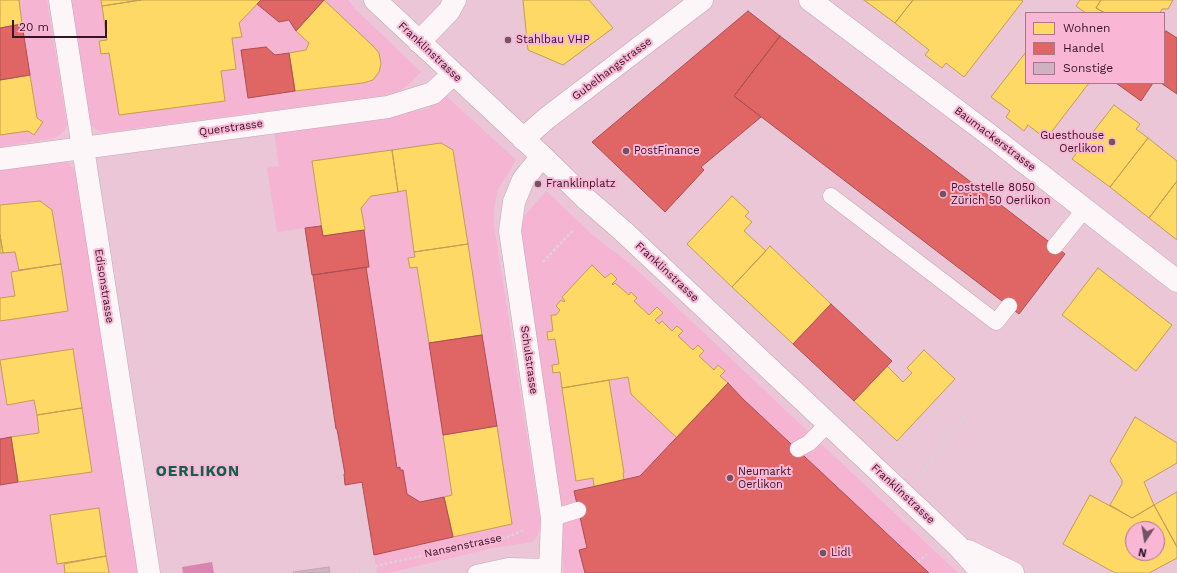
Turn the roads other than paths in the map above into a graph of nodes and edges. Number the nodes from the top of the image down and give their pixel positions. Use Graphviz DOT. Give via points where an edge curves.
graph roads {
  1 [pos="60,0"];
  2 [pos="375,0"];
  3 [pos="455,0"];
  4 [pos="702,0"];
  5 [pos="810,0"];
  6 [pos="419,42"];
  7 [pos="453,74"];
  8 [pos="524,139"];
  9 [pos="82,148"];
  10 [pos="542,156"];
  11 [pos="0,159"];
  12 [pos="831,196"];
  13 [pos="1085,209"];
  14 [pos="1055,246"];
  15 [pos="1177,281"];
  16 [pos="1010,306"];
  17 [pos="828,424"];
  18 [pos="798,449"];
  19 [pos="578,510"];
  20 [pos="552,518"];
  21 [pos="958,546"];
  22 [pos="550,570"];
  23 [pos="149,573"];
  24 [pos="476,573"];
  25 [pos="982,573"];
  26 [pos="1013,573"];
  1 -- 9 [label="street, Edisonstrasse"];
  2 -- 6 [label="street, Franklinstrasse"];
  3 -- 6 [label="street" via="449,11"];
  4 -- 8 [label="street, Gubelhangstrasse" via="547,118"];
  5 -- 13 [label="street, Baumackerstrasse"];
  6 -- 7 [label="street, Franklinstrasse"];
  7 -- 8 [label="street, Franklinstrasse"];
  7 -- 9 [label="street, Querstrasse" via="433,93 388,107"];
  8 -- 10 [label="street, Franklinstrasse"];
  9 -- 11 [label="street, Querstrasse"];
  9 -- 23 [label="street, Edisonstrasse"];
  10 -- 17 [label="street, Franklinstrasse"];
  10 -- 20 [label="street, Schulstrasse" via="523,180 514,202 510,231"];
  12 -- 16 [label="lane" via="996,322"];
  13 -- 14 [label="lane"];
  13 -- 15 [label="street, Baumackerstrasse"];
  17 -- 18 [label="lane" via="809,443"];
  17 -- 21 [label="street, Franklinstrasse"];
  19 -- 20 [label="lane"];
  20 -- 22 [label="street, Schulstrasse"];
  21 -- 25 [label="street, Franklinstrasse"];
  21 -- 26 [label="street, Franklinstrasse"];
  22 -- 24 [label="lane" via="508,566"];
}
